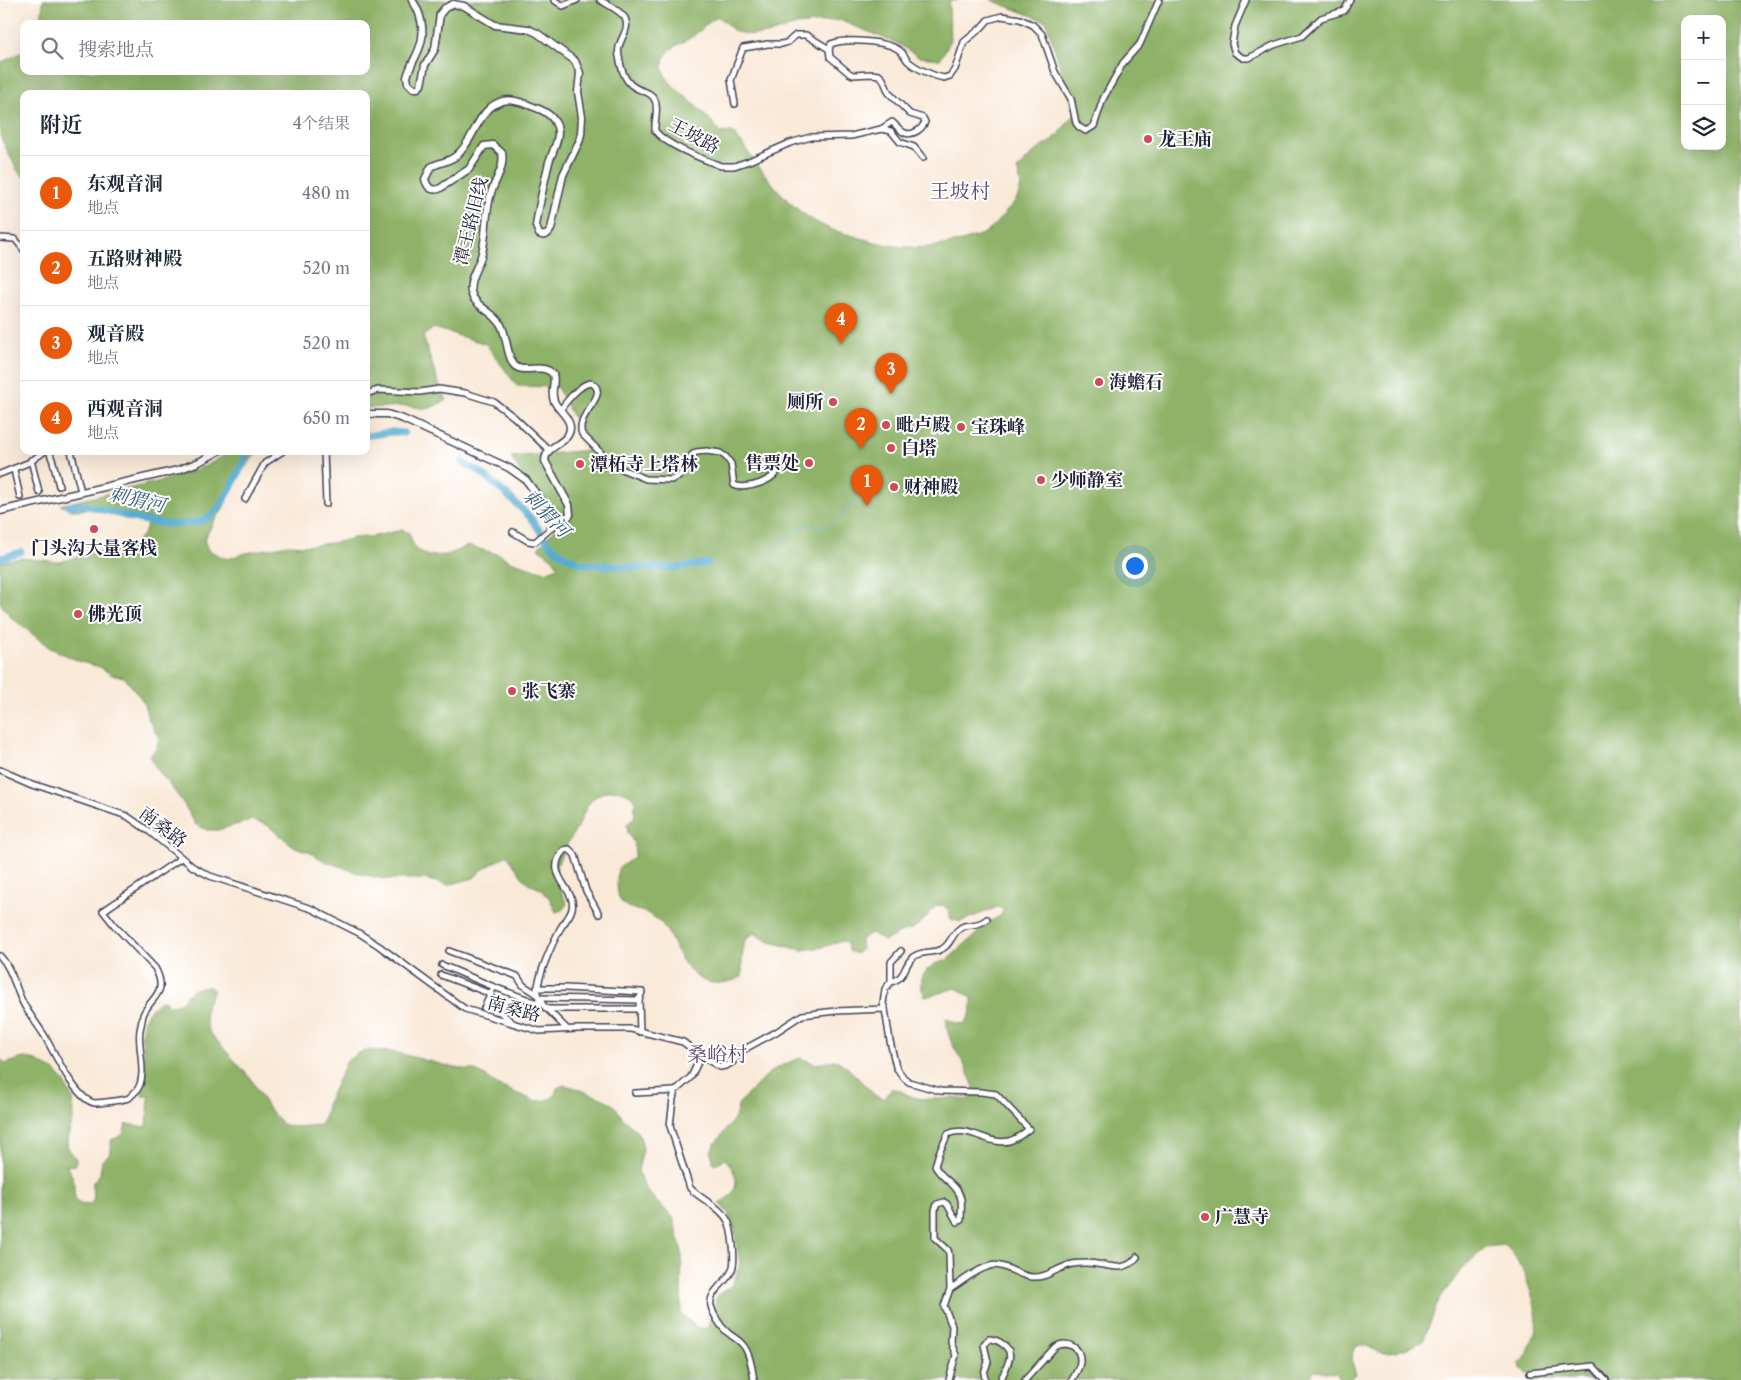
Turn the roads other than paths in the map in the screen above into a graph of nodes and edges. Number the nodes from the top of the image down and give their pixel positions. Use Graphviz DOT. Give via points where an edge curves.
graph roads {
  1 [pos="412,0"];
  2 [pos="554,0"];
  3 [pos="577,0"];
  4 [pos="600,0"];
  5 [pos="1159,0"];
  6 [pos="1246,0"];
  7 [pos="1350,0"];
  8 [pos="829,49"];
  9 [pos="735,104"];
  10 [pos="881,129"];
  11 [pos="923,158"];
  12 [pos="0,238"];
  13 [pos="20,245"];
  14 [pos="370,393"];
  15 [pos="561,409"];
  16 [pos="370,414"];
  17 [pos="549,450"];
  18 [pos="40,455"];
  19 [pos="49,455"];
  20 [pos="72,455"];
  21 [pos="212,455"];
  22 [pos="277,455"];
  23 [pos="324,455"];
  24 [pos="31,460"];
  25 [pos="778,466"];
  26 [pos="14,470"];
  27 [pos="0,474"];
  28 [pos="59,486"];
  29 [pos="39,492"];
  30 [pos="81,492"];
  31 [pos="20,496"];
  32 [pos="245,499"];
  33 [pos="326,504"];
  34 [pos="0,511"];
  35 [pos="557,522"];
  36 [pos="513,532"];
  37 [pos="0,770"];
  38 [pos="181,858"];
  39 [pos="600,914"];
  40 [pos="987,920"];
  41 [pos="449,951"];
  42 [pos="901,952"];
  43 [pos="0,956"];
  44 [pos="442,966"];
  45 [pos="441,975"];
  46 [pos="890,982"];
  47 [pos="494,987"];
  48 [pos="491,994"];
  49 [pos="538,994"];
  50 [pos="639,1000"];
  51 [pos="545,1007"];
  52 [pos="639,1009"];
  53 [pos="885,1009"];
  54 [pos="513,1023"];
  55 [pos="567,1029"];
  56 [pos="640,1032"];
  57 [pos="701,1056"];
  58 [pos="676,1091"];
  59 [pos="635,1093"];
  60 [pos="1137,1257"];
  61 [pos="950,1289"];
  62 [pos="1530,1374"];
  63 [pos="754,1380"];
  64 [pos="949,1380"];
  65 [pos="985,1380"];
  66 [pos="1002,1380"];
  67 [pos="1025,1380"];
  68 [pos="1072,1380"];
  69 [pos="1606,1380"];
  1 -- 15 [label="main road, 潭王路旧线" via="419,10 422,34 407,77 414,88 421,85 425,65 435,50 440,14 453,4 464,6 495,25 537,33 578,64 582,134 563,175 548,234 539,234 536,226 558,133 555,122 540,110 510,99 499,102 478,121 458,154 430,167 425,179 433,190 442,188 468,169 484,146 492,145 500,150 503,160 490,194 483,252 471,282 471,293 499,322 514,365 544,368 553,374 552,396"];
  2 -- 3 [label="street" via="563,6"];
  4 -- 10 [label="street, 王坡路" via="625,20 626,31 618,51 622,70 629,84 655,100 657,133 702,158 723,167 734,166 804,138 851,136"];
  5 -- 8 [label="street" via="1140,44 1123,63 1103,99 1094,126 1088,130 1082,130 1076,123 1071,100 1054,72 1039,30 1033,24 1016,18 1002,16 988,20 964,42 955,70 944,78 910,63 898,49 878,43 844,40 831,44"];
  6 -- 7 [label="street" via="1235,26 1232,44 1235,53 1246,58 1302,36 1320,18 1344,10"];
  8 -- 9 [label="street" via="806,35 796,35 782,44 743,48 731,80"];
  8 -- 10 [label="street" via="831,58 849,73 881,77 890,93 908,112 924,118 925,122 920,129 910,133 903,132 892,122"];
  10 -- 11 [label="street" via="891,131 900,142 914,147"];
  12 -- 13 [label="street" via="15,239"];
  14 -- 17 [label="street" via="439,389 479,397 494,402 514,417"];
  15 -- 17 [label="main road, 潭王路旧线" via="568,421 569,433"];
  15 -- 25 [label="street" via="584,384 590,382 595,385 597,396 581,423 582,434 614,466 646,479 671,480 680,476 696,452 720,453 726,457 738,488 767,480 776,474"];
  16 -- 17 [label="main road" via="387,414 403,419 509,468 526,480 554,517 562,522 568,518 570,508 546,464"];
  18 -- 24 [label="street"];
  19 -- 28 [label="street"];
  20 -- 30 [label="street"];
  21 -- 30 [label="main road" via="178,470"];
  22 -- 32 [label="street" via="265,463"];
  23 -- 33 [label="street"];
  24 -- 26 [label="street"];
  24 -- 29 [label="street"];
  26 -- 27 [label="street"];
  26 -- 31 [label="street"];
  30 -- 34 [label="main road"];
  35 -- 36 [label="street" via="534,542"];
  37 -- 38 [label="street, 南桑路" via="127,816"];
  38 -- 43 [label="street" via="103,912 155,968 159,977 159,994 143,1015 141,1080 129,1098 95,1103 75,1088 24,1005 8,966"];
  38 -- 54 [label="street, 南桑路" via="210,876 312,909 379,946 458,1006"];
  39 -- 49 [label="street" via="586,891 575,855 569,849 564,850 559,855 558,874 571,898 572,909 556,937"];
  40 -- 46 [label="street" via="959,929 944,949 916,955 903,974"];
  41 -- 49 [label="street" via="517,976 523,985"];
  42 -- 46 [label="street" via="890,962"];
  44 -- 47 [label="street"];
  45 -- 48 [label="street"];
  46 -- 53 [label="street" via="885,989"];
  47 -- 48 [label="street"];
  47 -- 51 [label="street"];
  48 -- 54 [label="street" via="484,1008 500,1012"];
  49 -- 50 [label="street"];
  49 -- 50 [label="street" via="565,988 642,992"];
  49 -- 51 [label="street"];
  50 -- 52 [label="street"];
  51 -- 52 [label="street"];
  51 -- 55 [label="street"];
  52 -- 56 [label="street"];
  53 -- 57 [label="street, 南桑路" via="802,1015 743,1050 726,1066 720,1067"];
  53 -- 61 [label="street" via="896,1067 909,1082 940,1091 996,1094 1030,1129 1008,1141 958,1130 948,1134 935,1166 937,1172 957,1190 961,1199 961,1220 956,1222 947,1204 937,1204 935,1238 948,1250"];
  54 -- 55 [label="street, 南桑路" via="539,1031"];
  55 -- 56 [label="street, 南桑路" via="631,1029"];
  56 -- 57 [label="street, 南桑路" via="683,1042"];
  57 -- 58 [label="street" via="691,1076"];
  58 -- 59 [label="street"];
  58 -- 63 [label="street" via="670,1126 690,1188 728,1221 732,1241 733,1269 712,1297 711,1305 722,1327 743,1345"];
  60 -- 61 [label="street" via="1124,1268 1081,1263 1032,1277 991,1265"];
  61 -- 64 [label="street" via="944,1306 952,1326 951,1344 956,1355"];
  62 -- 69 [label="street" via="1593,1366"];
  65 -- 66 [label="street" via="988,1362 984,1345 989,1339 996,1339 1010,1353"];
  67 -- 68 [label="street" via="1061,1343 1070,1344 1080,1356 1080,1364"];
}
